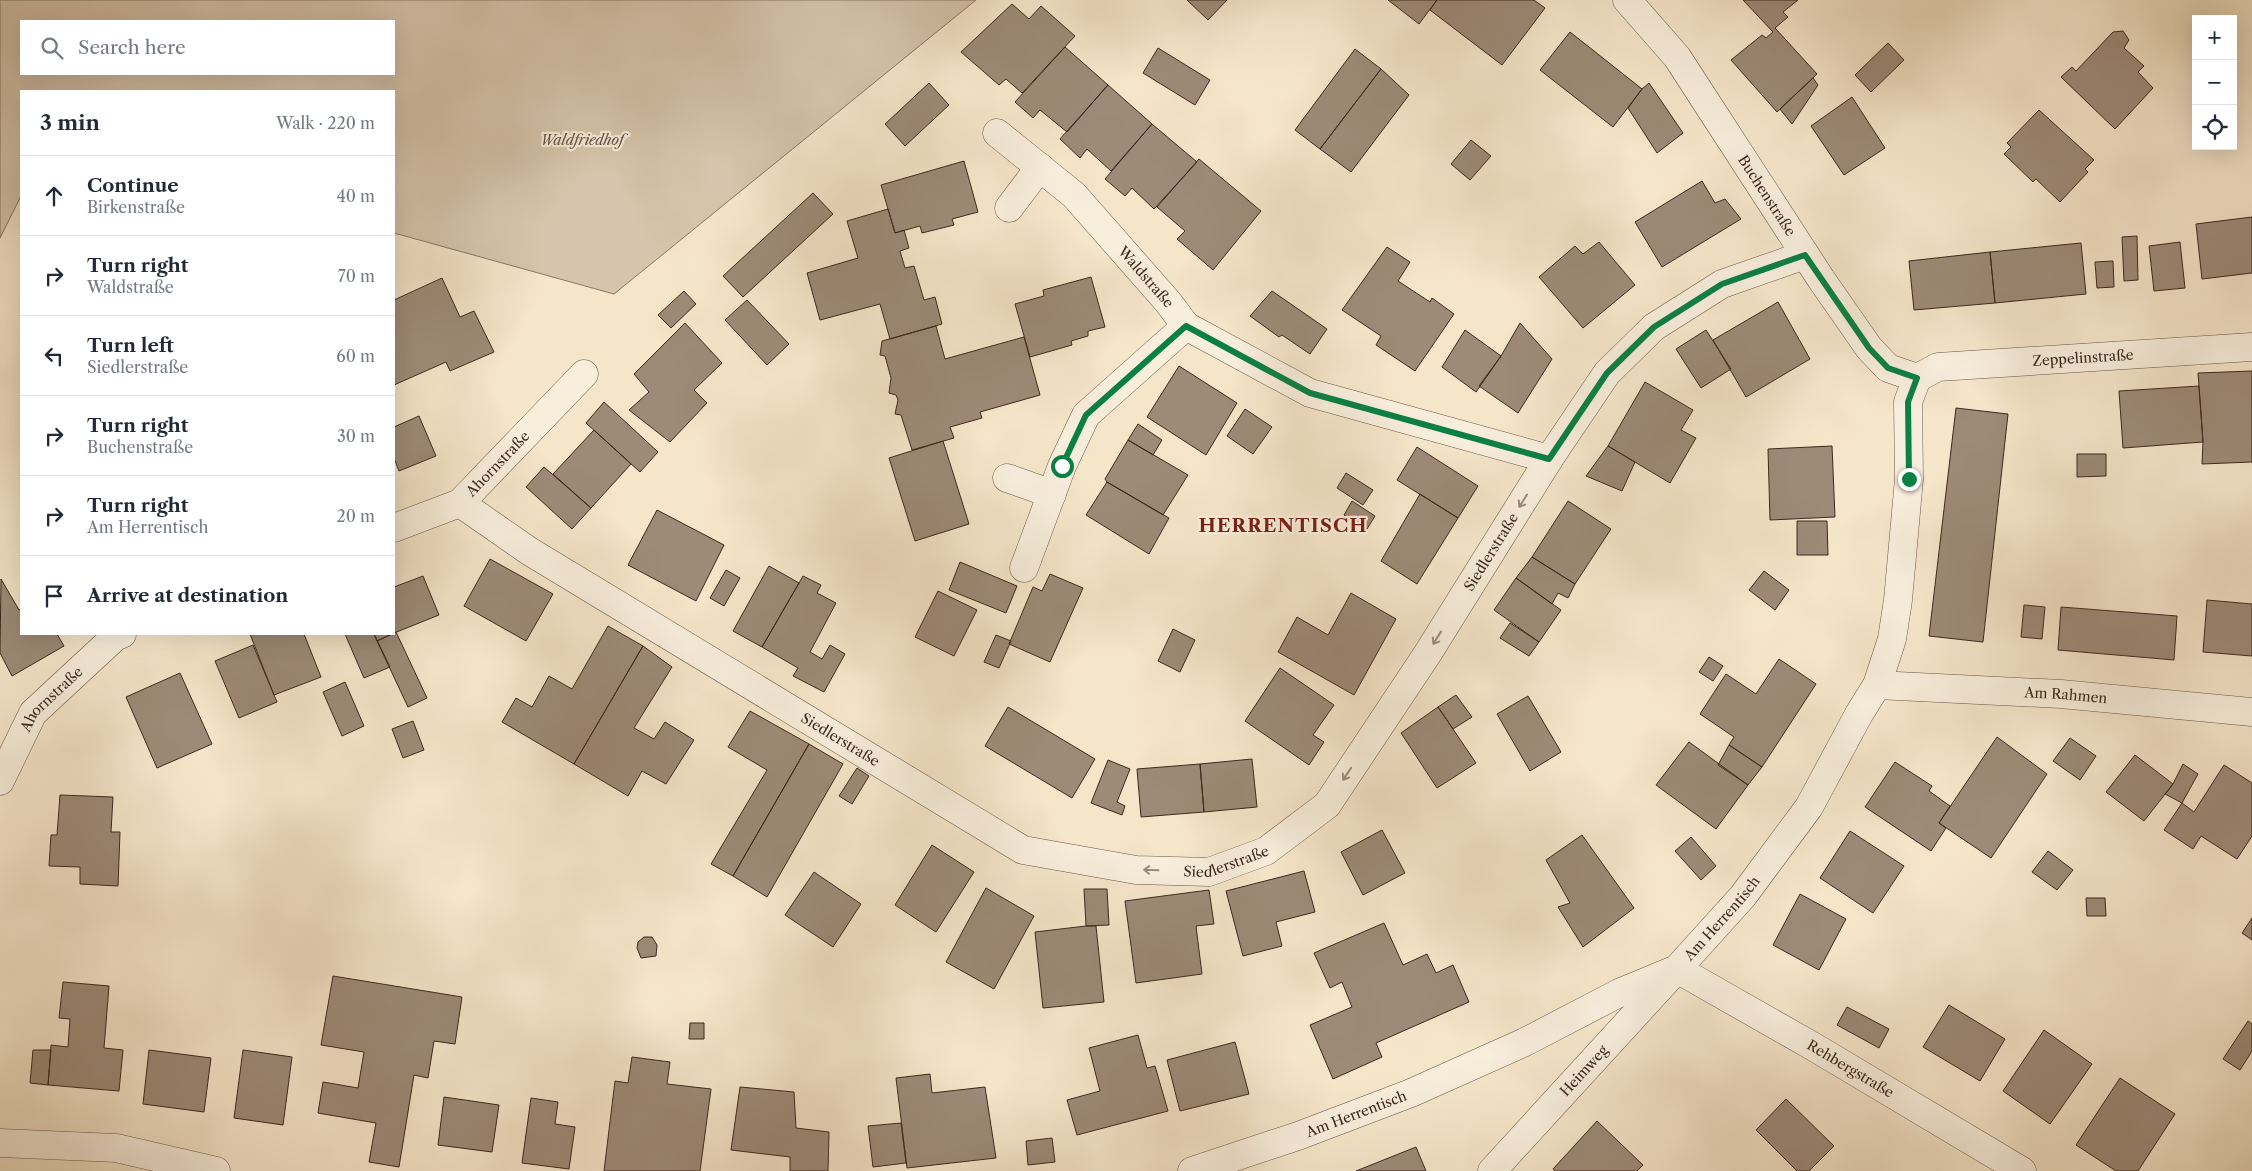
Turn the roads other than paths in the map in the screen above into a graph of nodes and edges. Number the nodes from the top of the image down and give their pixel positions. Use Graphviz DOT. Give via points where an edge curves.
graph roads {
  1 [pos="1627,0"];
  2 [pos="997,133"];
  3 [pos="1040,167"];
  4 [pos="1009,208"];
  5 [pos="1805,255"];
  6 [pos="1186,326"];
  7 [pos="2252,347"];
  8 [pos="584,374"];
  9 [pos="1917,378"];
  10 [pos="1549,459"];
  11 [pos="1007,478"];
  12 [pos="1052,494"];
  13 [pos="460,503"];
  14 [pos="395,528"];
  15 [pos="1024,568"];
  16 [pos="120,635"];
  17 [pos="1878,685"];
  18 [pos="2252,712"];
  19 [pos="0,781"];
  20 [pos="1677,970"];
  21 [pos="0,1142"];
  22 [pos="216,1171"];
  23 [pos="1192,1171"];
  24 [pos="1492,1171"];
  25 [pos="2022,1171"];
  1 -- 5 [label="street, Buchenstraße" via="1677,57"];
  2 -- 3 [label="street, Waldstraße"];
  3 -- 4 [label="street"];
  3 -- 6 [label="street, Waldstraße" via="1074,195 1104,227"];
  5 -- 9 [label="street, Buchenstraße" via="1869,348 1888,368"];
  5 -- 10 [label="street, Siedlerstraße" via="1722,284 1654,327 1607,373"];
  6 -- 10 [label="street, Waldstraße" via="1310,393"];
  6 -- 12 [label="street" via="1086,415"];
  7 -- 9 [label="street, Zeppelinstraße" via="1938,368"];
  8 -- 13 [label="street, Ahornstraße"];
  9 -- 17 [label="street, Am Herrentisch" via="1908,402 1909,479 1898,600 1892,639"];
  10 -- 13 [label="street, Siedlerstraße, one-way" via="1428,653 1326,804 1266,851 1209,872 1136,870 1023,850 529,551"];
  11 -- 12 [label="street"];
  12 -- 15 [label="street"];
  13 -- 14 [label="street, Ahornstraße"];
  16 -- 19 [label="street, Ahornstraße" via="33,713"];
  17 -- 18 [label="street, Am Rahmen" via="2061,694"];
  17 -- 20 [label="street, Am Herrentisch" via="1809,807 1744,896"];
  20 -- 23 [label="street, Am Herrentisch" via="1619,993 1525,1042 1411,1093 1298,1136"];
  20 -- 24 [label="street, Heimweg"];
  20 -- 25 [label="street, Rehbergstraße"];
  21 -- 22 [label="street" via="116,1148"];
}
